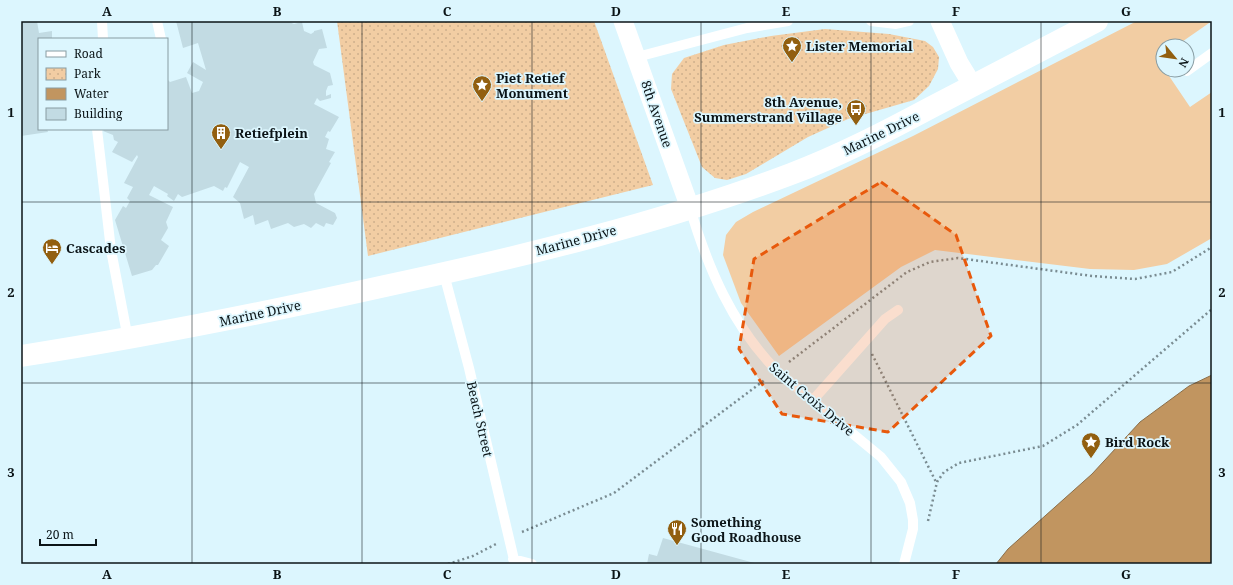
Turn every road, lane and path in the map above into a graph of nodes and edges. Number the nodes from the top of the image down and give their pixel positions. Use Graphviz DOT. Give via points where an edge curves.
graph roads {
  1 [pos="102,21"];
  2 [pos="157,21"];
  3 [pos="623,21"];
  4 [pos="788,21"];
  5 [pos="871,21"];
  6 [pos="909,21"];
  7 [pos="940,21"];
  8 [pos="1097,21"];
  9 [pos="103,38"];
  10 [pos="161,38"];
  11 [pos="1212,53"];
  12 [pos="637,57"];
  13 [pos="1195,65"];
  14 [pos="973,86"];
  15 [pos="97,130"];
  16 [pos="690,208"];
  17 [pos="444,274"];
  18 [pos="1212,308"];
  19 [pos="898,310"];
  20 [pos="128,339"];
  21 [pos="866,340"];
  22 [pos="21,356"];
  23 [pos="813,400"];
  24 [pos="937,482"];
  25 [pos="927,527"];
  26 [pos="514,561"];
  27 [pos="532,564"];
  28 [pos="904,564"];
  1 -- 9 [label="lane"];
  2 -- 10 [label="lane"];
  3 -- 12 [label="street, 8th Avenue"];
  4 -- 12 [label="lane" via="747,28"];
  5 -- 6 [label="lane" via="896,24"];
  7 -- 14 [label="street"];
  8 -- 14 [label="main road, Marine Drive"];
  11 -- 13 [label="lane"];
  12 -- 16 [label="street, 8th Avenue"];
  14 -- 16 [label="main road, Marine Drive" via="864,143 800,171"];
  15 -- 20 [label="lane" via="111,250"];
  16 -- 17 [label="main road, Marine Drive"];
  16 -- 23 [label="lane, Saint Croix Drive" via="716,282 738,322 767,362"];
  17 -- 20 [label="main road, Marine Drive"];
  17 -- 26 [label="lane, Beach Street" via="469,368"];
  18 -- 24 [label="path" via="1077,425 1043,446 959,463 944,472"];
  19 -- 21 [label="lane" via="885,319"];
  20 -- 22 [label="main road, Marine Drive"];
  21 -- 23 [label="lane"];
  21 -- 24 [label="path"];
  23 -- 28 [label="lane, Saint Croix Drive" via="882,457 901,482 910,503 913,520 913,530"];
  24 -- 25 [label="path"];
  26 -- 27 [label="lane"];
}
